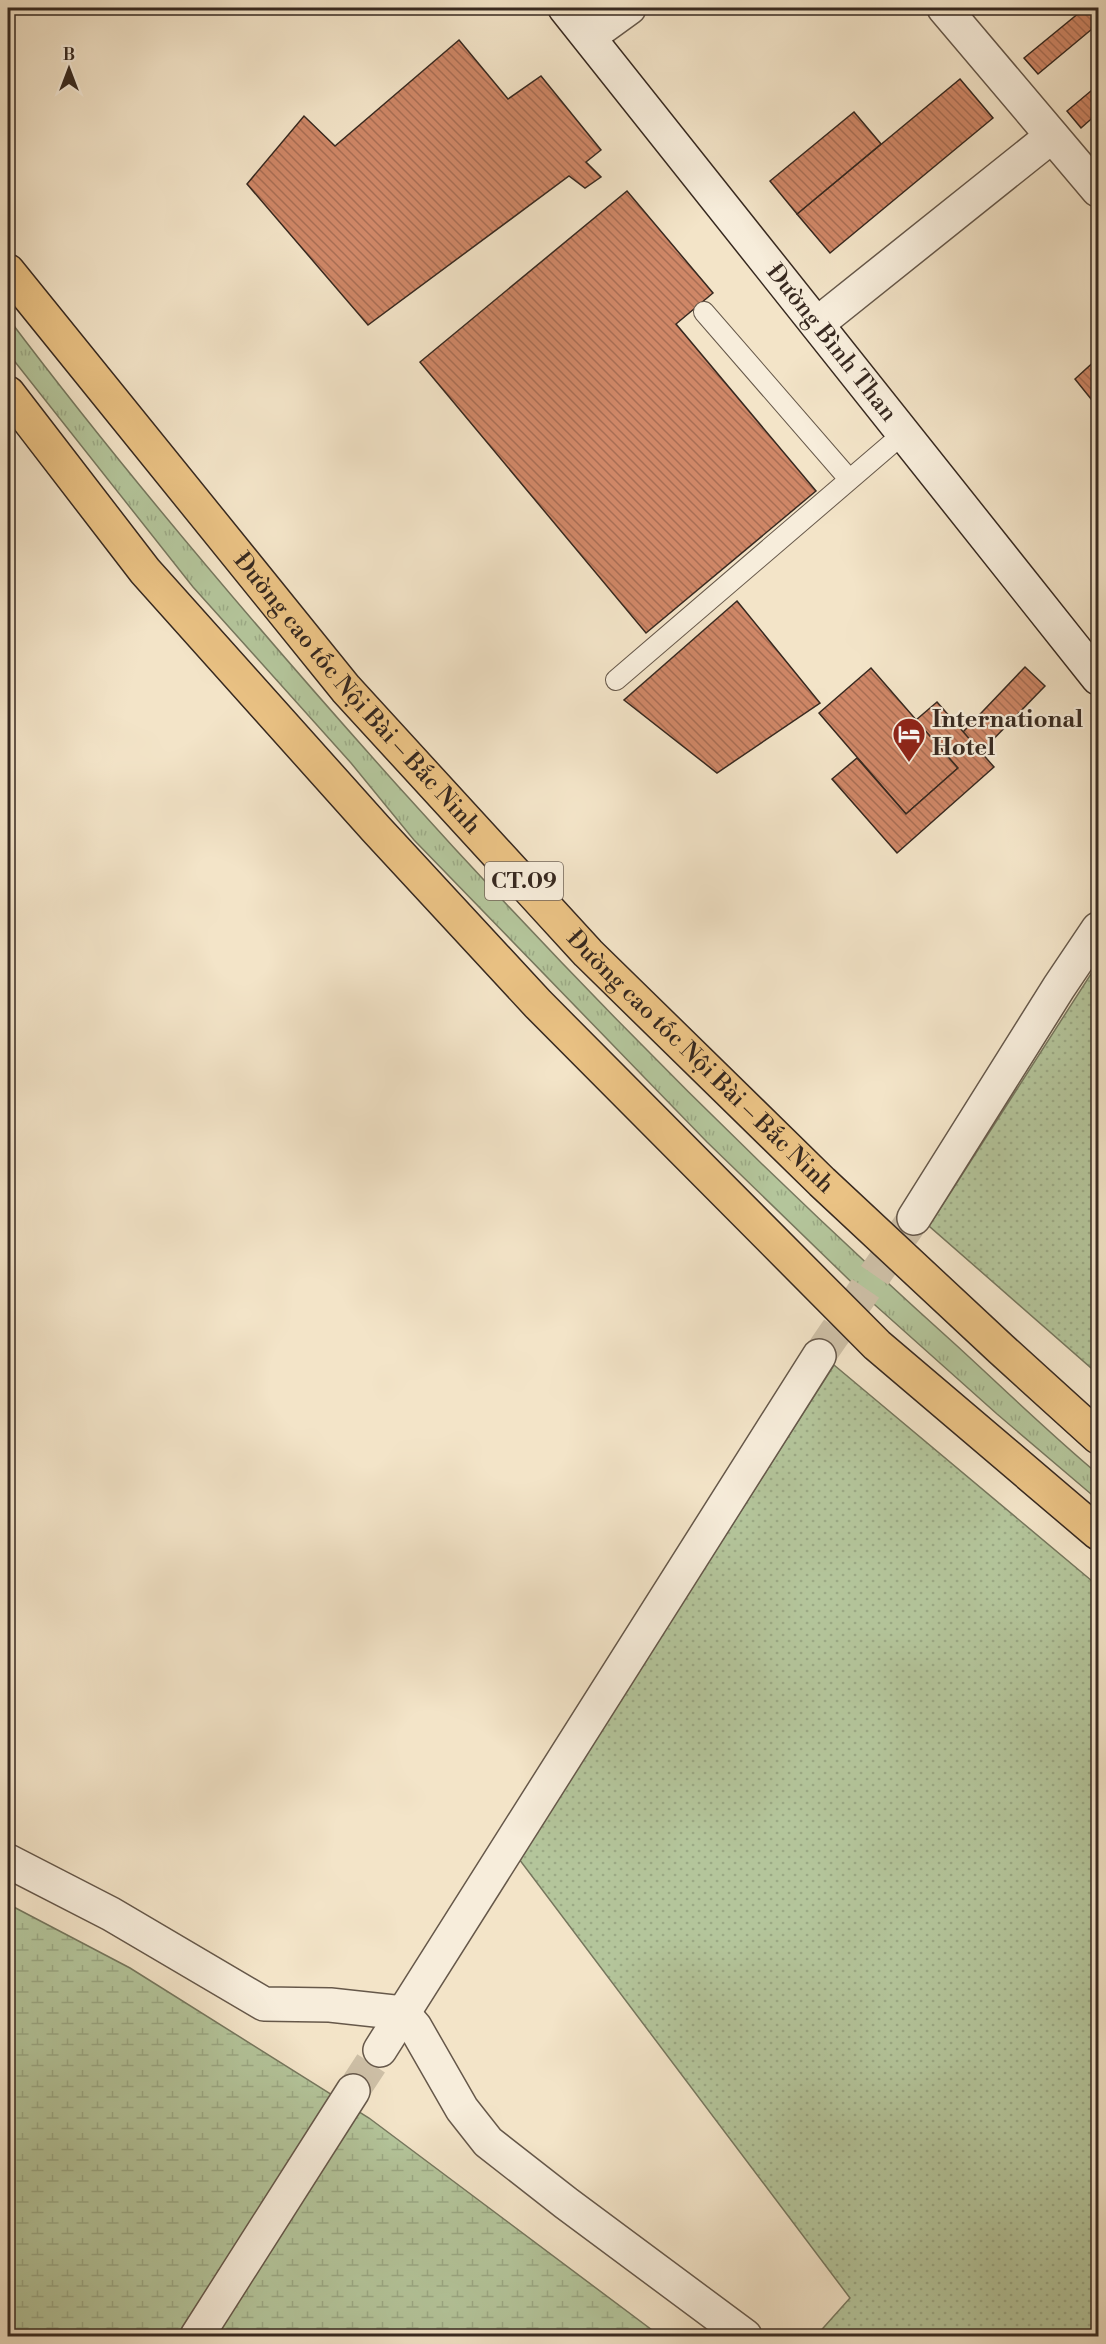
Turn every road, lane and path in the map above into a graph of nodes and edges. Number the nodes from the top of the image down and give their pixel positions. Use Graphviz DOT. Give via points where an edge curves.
graph roads {
  1 [pos="565,8"];
  2 [pos="629,8"];
  3 [pos="944,8"];
  4 [pos="589,37"];
  5 [pos="1052,136"];
  6 [pos="1098,190"];
  7 [pos="8,271"];
  8 [pos="704,312"];
  9 [pos="817,324"];
  10 [pos="8,393"];
  11 [pos="904,433"];
  12 [pos="849,480"];
  13 [pos="1098,678"];
  14 [pos="616,680"];
  15 [pos="1098,929"];
  16 [pos="914,1218"];
  17 [pos="819,1356"];
  18 [pos="1098,1437"];
  19 [pos="1098,1533"];
  20 [pos="8,1861"];
  21 [pos="403,2013"];
  22 [pos="380,2050"];
  23 [pos="353,2091"];
  24 [pos="197,2337"];
  25 [pos="745,2337"];
  1 -- 4 [label="street, Đường Bình Than"];
  2 -- 4 [label="street"];
  3 -- 5 [label="street"];
  4 -- 9 [label="street, Đường Bình Than"];
  5 -- 6 [label="street"];
  5 -- 9 [label="street"];
  7 -- 18 [label="highway, Đường cao tốc Nội Bài – Bắc Ninh / CT.09" via="346,689 588,953 822,1182"];
  8 -- 12 [label="lane"];
  9 -- 11 [label="street, Đường Bình Than"];
  10 -- 19 [label="highway, CT.09" via="145,572 538,1004 878,1345"];
  11 -- 12 [label="lane"];
  11 -- 13 [label="street, Đường Bình Than"];
  12 -- 14 [label="lane"];
  15 -- 16 [label="street"];
  17 -- 21 [label="street"];
  20 -- 21 [label="street" via="111,1914 264,2004 330,2005"];
  21 -- 22 [label="street"];
  21 -- 25 [label="street" via="462,2109 489,2142"];
  23 -- 24 [label="street"];
}
